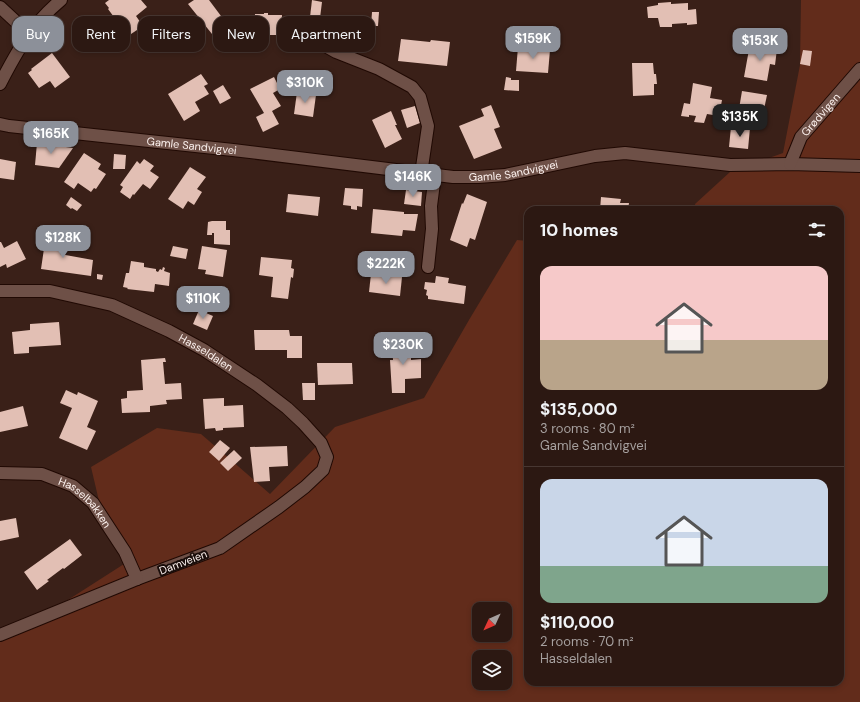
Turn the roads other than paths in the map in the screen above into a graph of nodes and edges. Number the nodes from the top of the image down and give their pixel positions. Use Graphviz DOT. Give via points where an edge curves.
graph roads {
  1 [pos="60,0"];
  2 [pos="0,7"];
  3 [pos="44,16"];
  4 [pos="12,18"];
  5 [pos="18,52"];
  6 [pos="336,52"];
  7 [pos="860,69"];
  8 [pos="0,84"];
  9 [pos="0,124"];
  10 [pos="790,164"];
  11 [pos="860,166"];
  12 [pos="421,174"];
  13 [pos="435,175"];
  14 [pos="428,267"];
  15 [pos="0,291"];
  16 [pos="322,443"];
  17 [pos="0,473"];
  18 [pos="137,579"];
  19 [pos="0,635"];
  1 -- 3 [label="street"];
  2 -- 4 [label="street"];
  5 -- 8 [label="street"];
  6 -- 12 [label="street" via="379,69 412,87 420,97 428,126"];
  7 -- 10 [label="street, Grødvigen" via="801,137"];
  9 -- 12 [label="street, Gamle Sandvigvei"];
  10 -- 11 [label="street, Gamle Sandvigvei"];
  10 -- 13 [label="street, Gamle Sandvigvei" via="730,165 625,153 595,156 505,174 478,177"];
  12 -- 13 [label="street, Gamle Sandvigvei"];
  13 -- 14 [label="street"];
  15 -- 16 [label="street, Hasseldalen" via="50,291 112,305 169,331 204,350 256,385 303,422"];
  16 -- 18 [label="street, Damveien" via="327,457 323,470 279,507 220,548"];
  17 -- 18 [label="street, Hasselbakken" via="42,474 74,486 94,503 125,552"];
  18 -- 19 [label="street, Damveien"];
}
